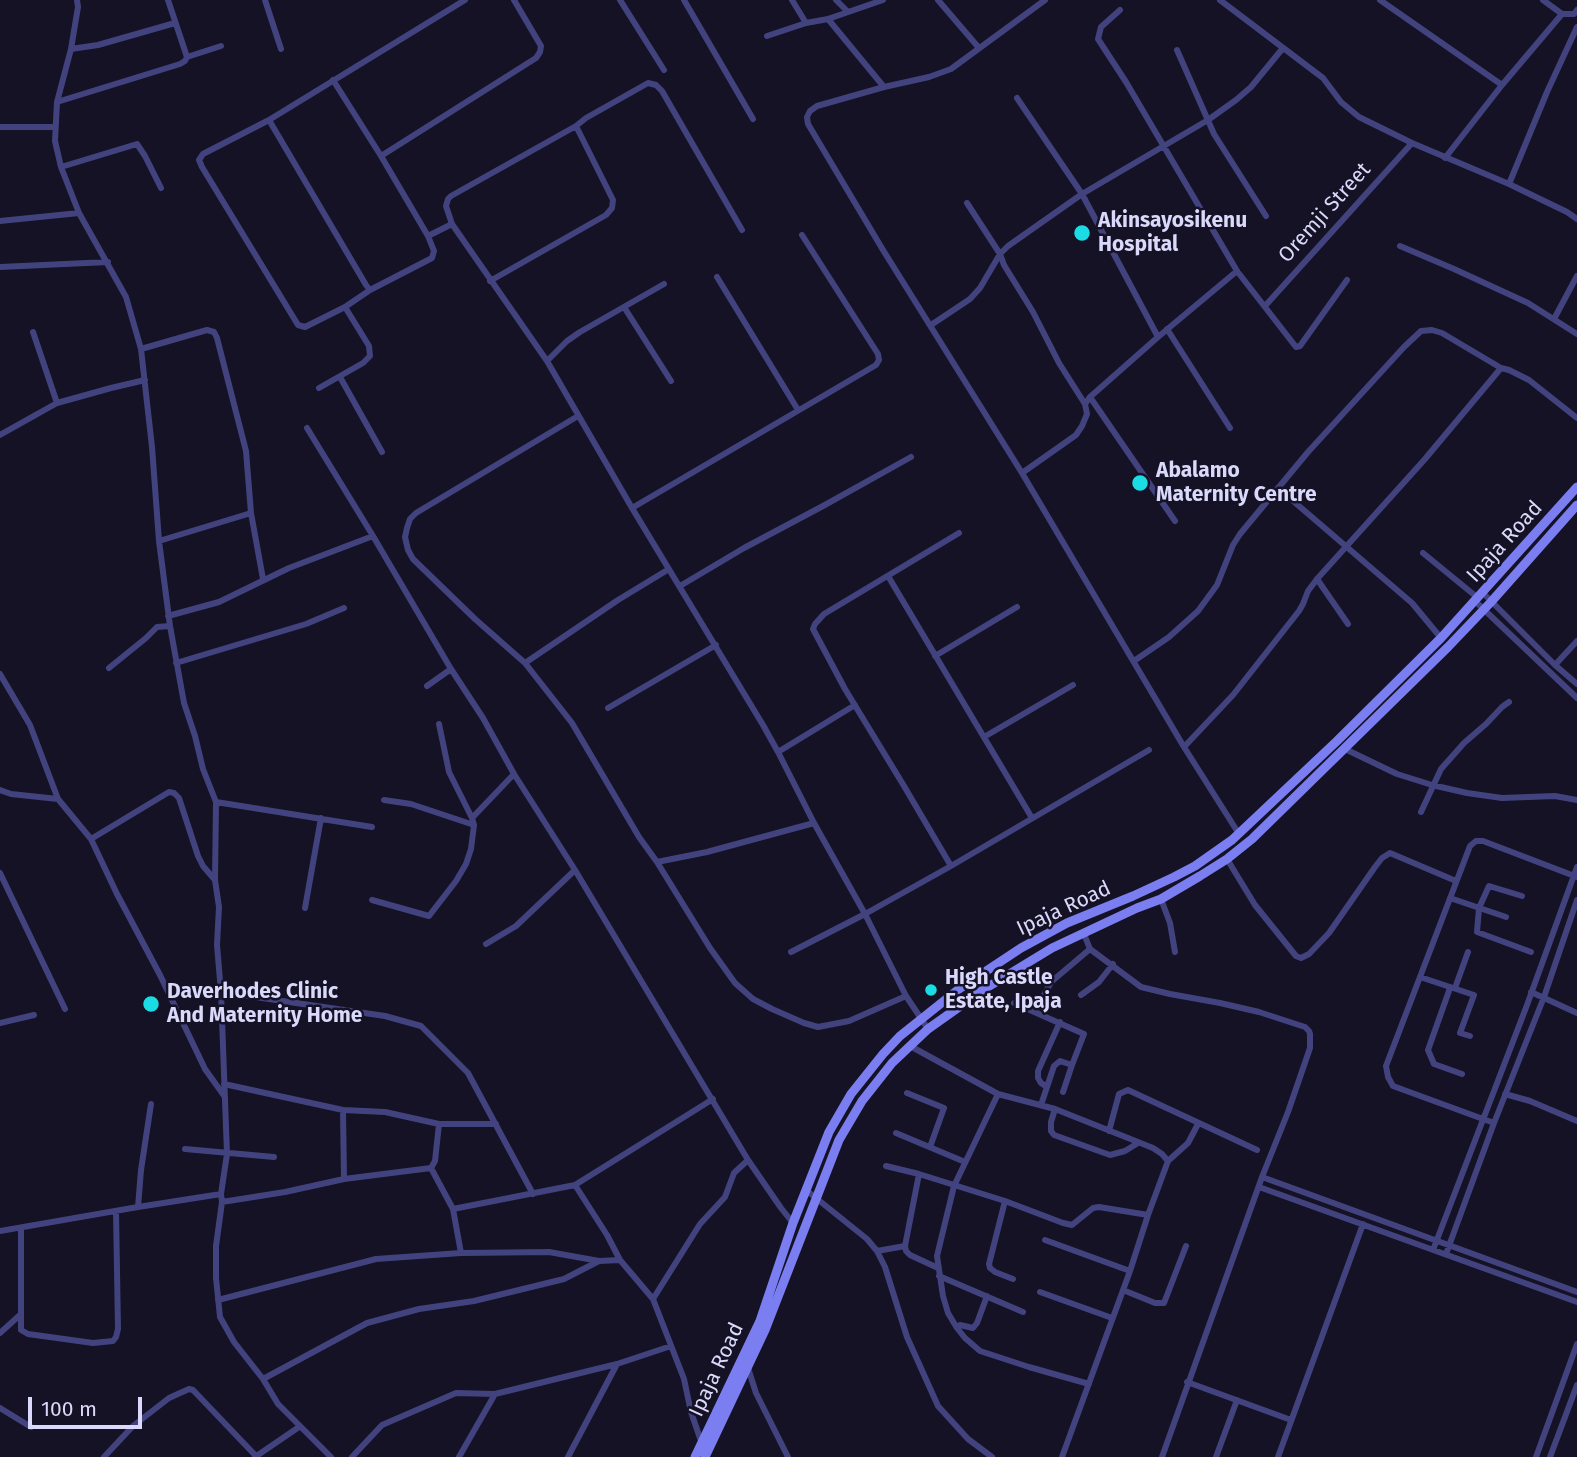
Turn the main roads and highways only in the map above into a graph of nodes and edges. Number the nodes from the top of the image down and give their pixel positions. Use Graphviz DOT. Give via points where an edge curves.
graph roads {
  1 [pos="1577,487"];
  2 [pos="1577,505"];
  3 [pos="695,1457"];
  4 [pos="705,1457"];
  1 -- 3 [label="main road, Ipaja Road" via="1441,638 1239,834 1174,877 1021,948 921,1018 883,1054 851,1094 829,1132 760,1321"];
  2 -- 4 [label="main road, Ipaja Road" via="1484,610 1227,859 1161,899 1040,956 983,990 928,1029 892,1063 839,1140 770,1318"];
}
